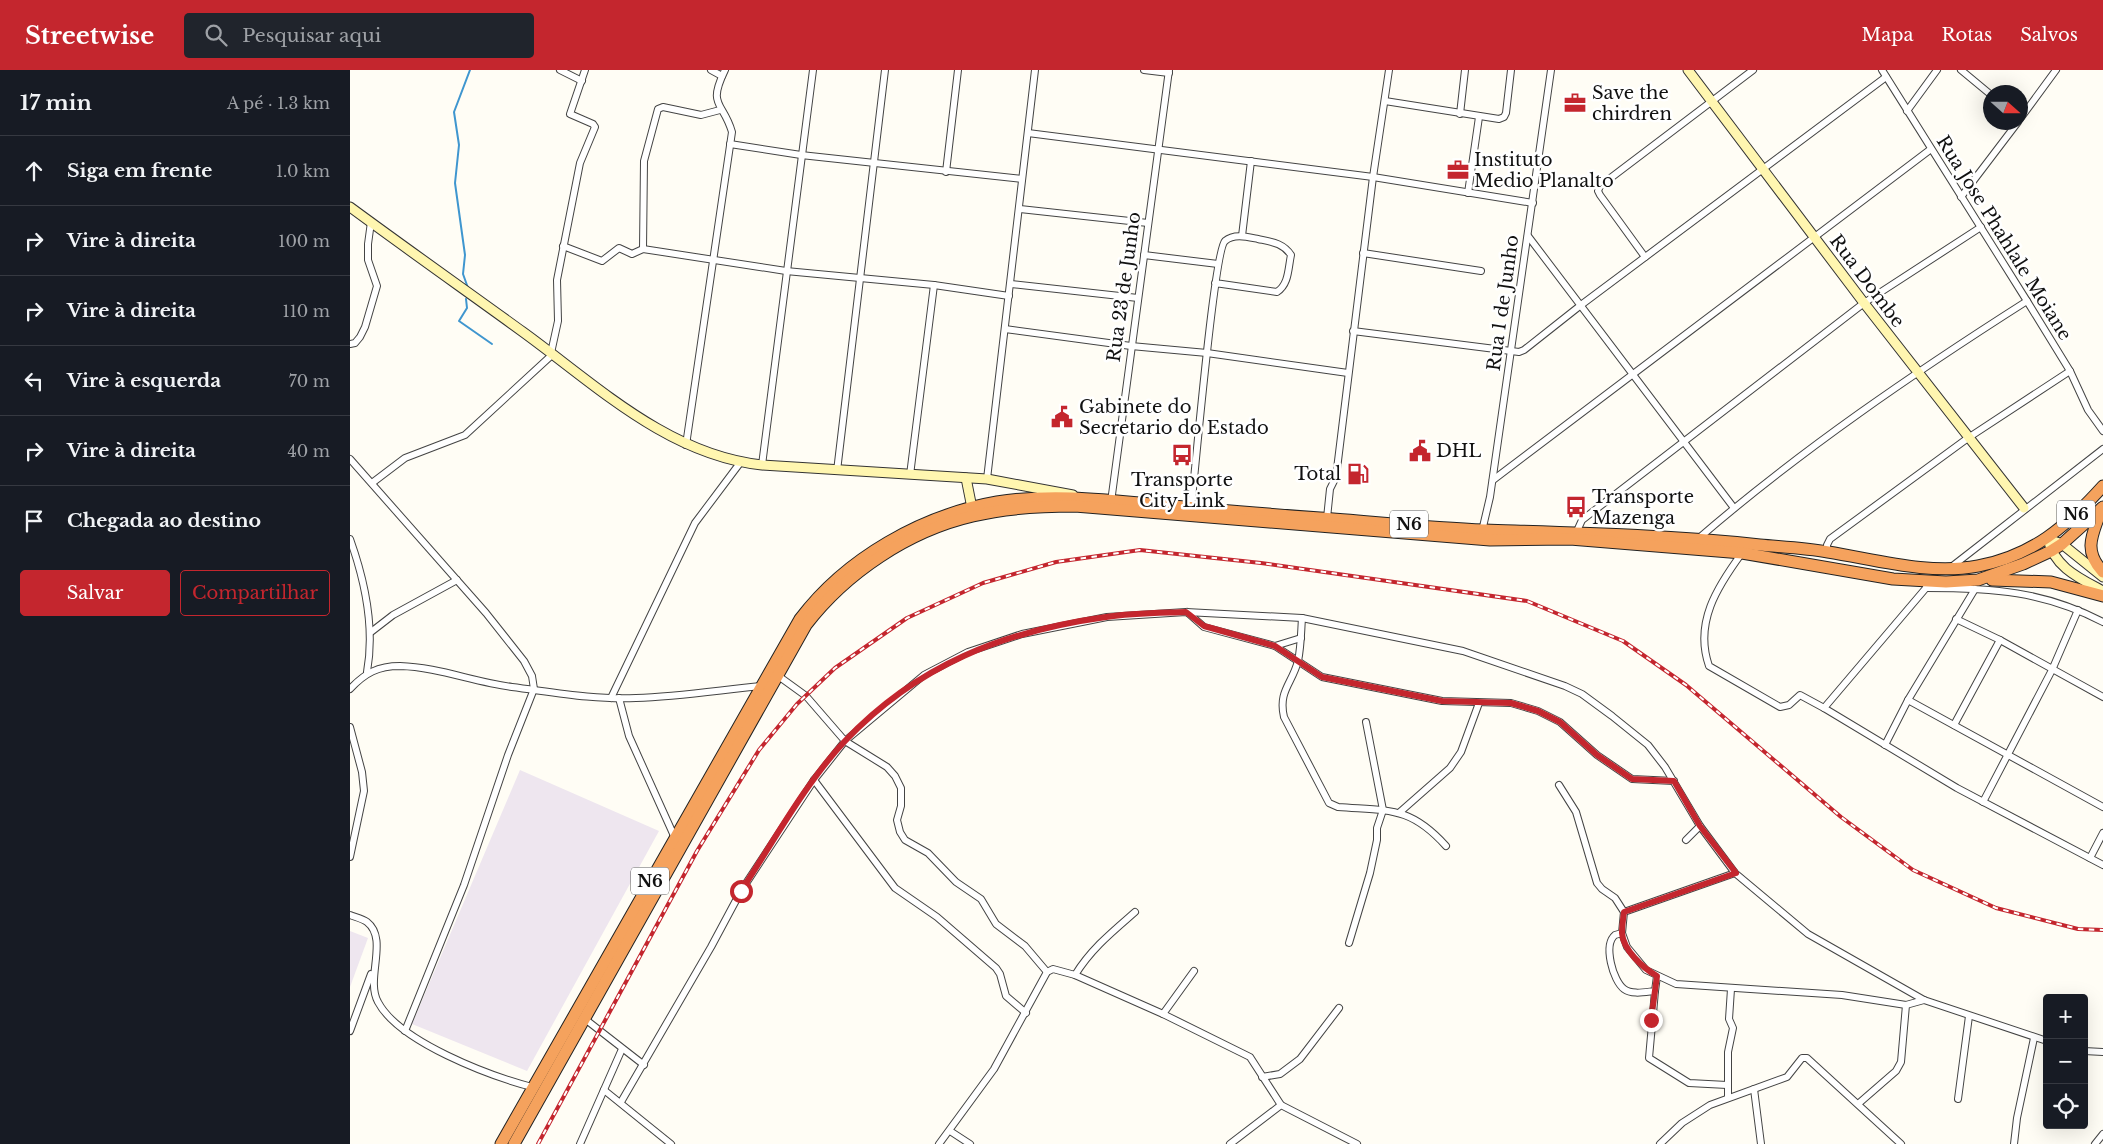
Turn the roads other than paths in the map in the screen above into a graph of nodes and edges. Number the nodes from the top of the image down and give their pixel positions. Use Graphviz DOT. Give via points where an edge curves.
graph roads {
  1 [pos="560,70"];
  2 [pos="586,70"];
  3 [pos="711,70"];
  4 [pos="813,70"];
  5 [pos="885,70"];
  6 [pos="958,70"];
  7 [pos="1035,70"];
  8 [pos="1144,70"];
  9 [pos="1390,70"];
  10 [pos="1465,70"];
  11 [pos="1511,70"];
  12 [pos="1551,70"];
  13 [pos="1688,70"];
  14 [pos="1753,70"];
  15 [pos="1882,70"];
  16 [pos="1937,70"];
  17 [pos="1961,70"];
  18 [pos="2056,70"];
  19 [pos="1169,72"];
  20 [pos="723,73"];
  21 [pos="1886,77"];
  22 [pos="582,81"];
  23 [pos="1983,88"];
  24 [pos="1385,101"];
  25 [pos="1710,101"];
  26 [pos="2028,108"];
  27 [pos="720,110"];
  28 [pos="1907,111"];
  29 [pos="1460,114"];
  30 [pos="1479,117"];
  31 [pos="2012,130"];
  32 [pos="1028,133"];
  33 [pos="730,144"];
  34 [pos="1931,149"];
  35 [pos="1159,151"];
  36 [pos="801,155"];
  37 [pos="1251,161"];
  38 [pos="873,162"];
  39 [pos="1763,169"];
  40 [pos="946,172"];
  41 [pos="1373,177"];
  42 [pos="1022,179"];
  43 [pos="1468,193"];
  44 [pos="1961,197"];
  45 [pos="1533,203"];
  46 [pos="350,206"];
  47 [pos="1020,209"];
  48 [pos="371,222"];
  49 [pos="1148,223"];
  50 [pos="1981,227"];
  51 [pos="1242,236"];
  52 [pos="1528,236"];
  53 [pos="1813,236"];
  54 [pos="564,246"];
  55 [pos="643,249"];
  56 [pos="1363,253"];
  57 [pos="1144,255"];
  58 [pos="1645,257"];
  59 [pos="712,260"];
  60 [pos="1218,264"];
  61 [pos="786,271"];
  62 [pos="1481,271"];
  63 [pos="859,278"];
  64 [pos="1215,283"];
  65 [pos="1011,284"];
  66 [pos="934,285"];
  67 [pos="1009,296"];
  68 [pos="1138,298"];
  69 [pos="2027,301"];
  70 [pos="1864,303"];
  71 [pos="1581,305"];
  72 [pos="1006,329"];
  73 [pos="1353,331"];
  74 [pos="350,344"];
  75 [pos="1131,346"];
  76 [pos="1511,351"];
  77 [pos="1207,353"];
  78 [pos="552,354"];
  79 [pos="1916,371"];
  80 [pos="2070,371"];
  81 [pos="1348,373"];
  82 [pos="1633,373"];
  83 [pos="2103,431"];
  84 [pos="1968,438"];
  85 [pos="1684,441"];
  86 [pos="686,445"];
  87 [pos="2103,448"];
  88 [pos="350,459"];
  89 [pos="740,463"];
  90 [pos="762,465"];
  91 [pos="837,471"];
  92 [pos="910,475"];
  93 [pos="966,478"];
  94 [pos="987,479"];
  95 [pos="1493,480"];
  96 [pos="372,483"];
  97 [pos="2103,486"];
  98 [pos="1085,498"];
  99 [pos="1111,505"];
  100 [pos="2103,507"];
  101 [pos="972,508"];
  102 [pos="1191,508"];
  103 [pos="1734,508"];
  104 [pos="2024,508"];
  105 [pos="1327,518"];
  106 [pos="1577,532"];
  107 [pos="1481,535"];
  108 [pos="1699,538"];
  109 [pos="350,539"];
  110 [pos="2048,539"];
  111 [pos="2062,544"];
  112 [pos="1827,551"];
  113 [pos="2050,551"];
  114 [pos="1742,553"];
  115 [pos="1948,570"];
  116 [pos="2103,572"];
  117 [pos="2103,577"];
  118 [pos="457,580"];
  119 [pos="1976,584"];
  120 [pos="1927,585"];
  121 [pos="2103,591"];
  122 [pos="2103,596"];
  123 [pos="2078,610"];
  124 [pos="1186,612"];
  125 [pos="1302,618"];
  126 [pos="1956,619"];
  127 [pos="2103,622"];
  128 [pos="371,632"];
  129 [pos="1301,638"];
  130 [pos="2000,640"];
  131 [pos="1275,646"];
  132 [pos="1298,662"];
  133 [pos="2052,670"];
  134 [pos="367,672"];
  135 [pos="777,675"];
  136 [pos="761,686"];
  137 [pos="350,688"];
  138 [pos="534,689"];
  139 [pos="2103,697"];
  140 [pos="611,698"];
  141 [pos="618,698"];
  142 [pos="1908,700"];
  143 [pos="1480,703"];
  144 [pos="1824,708"];
  145 [pos="1366,722"];
  146 [pos="1954,725"];
  147 [pos="350,727"];
  148 [pos="844,741"];
  149 [pos="1885,745"];
  150 [pos="2008,754"];
  151 [pos="814,780"];
  152 [pos="1674,781"];
  153 [pos="1559,785"];
  154 [pos="1983,802"];
  155 [pos="2103,807"];
  156 [pos="1383,810"];
  157 [pos="1400,812"];
  158 [pos="1700,826"];
  159 [pos="2103,833"];
  160 [pos="675,838"];
  161 [pos="1686,840"];
  162 [pos="1446,846"];
  163 [pos="350,857"];
  164 [pos="2090,858"];
  165 [pos="2103,864"];
  166 [pos="1736,873"];
  167 [pos="1134,912"];
  168 [pos="1624,912"];
  169 [pos="350,914"];
  170 [pos="1622,933"];
  171 [pos="1349,943"];
  172 [pos="374,966"];
  173 [pos="1194,971"];
  174 [pos="1047,972"];
  175 [pos="1075,975"];
  176 [pos="1657,976"];
  177 [pos="1731,989"];
  178 [pos="1655,991"];
  179 [pos="1924,1000"];
  180 [pos="1906,1004"];
  181 [pos="1339,1008"];
  182 [pos="1026,1012"];
  183 [pos="1163,1014"];
  184 [pos="1969,1016"];
  185 [pos="585,1019"];
  186 [pos="350,1031"];
  187 [pos="405,1031"];
  188 [pos="2034,1038"];
  189 [pos="2043,1040"];
  190 [pos="622,1049"];
  191 [pos="2088,1050"];
  192 [pos="2103,1052"];
  193 [pos="644,1065"];
  194 [pos="1262,1077"];
  195 [pos="1727,1085"];
  196 [pos="532,1087"];
  197 [pos="1754,1088"];
  198 [pos="604,1090"];
  199 [pos="1728,1097"];
  200 [pos="1958,1100"];
  201 [pos="621,1102"];
  202 [pos="1281,1104"];
  203 [pos="1858,1104"];
  204 [pos="950,1131"];
  205 [pos="2103,1134"];
  206 [pos="1232,1143"];
  207 [pos="501,1144"];
  208 [pos="514,1144"];
  209 [pos="580,1144"];
  210 [pos="671,1144"];
  211 [pos="939,1144"];
  212 [pos="970,1144"];
  213 [pos="1357,1144"];
  214 [pos="1660,1144"];
  215 [pos="1761,1144"];
  216 [pos="1901,1144"];
  217 [pos="2014,1144"];
  218 [pos="2095,1144"];
  1 -- 22 [label="street"];
  2 -- 22 [label="street"];
  3 -- 20 [label="street"];
  4 -- 36 [label="street"];
  5 -- 38 [label="street"];
  6 -- 40 [label="street"];
  7 -- 32 [label="street"];
  8 -- 19 [label="street"];
  9 -- 24 [label="street"];
  10 -- 29 [label="street"];
  11 -- 30 [label="street" via="1504,117"];
  12 -- 45 [label="street, Rua 1 de Junho"];
  13 -- 25 [label="street, Rua Dombe"];
  14 -- 25 [label="street"];
  15 -- 21 [label="street, Rua Jose Phahlale Moiane"];
  16 -- 28 [label="street"];
  17 -- 23 [label="street"];
  18 -- 26 [label="street"];
  19 -- 35 [label="street, Rua 23 de Junho"];
  20 -- 27 [label="street" via="715,100"];
  21 -- 28 [label="street, Rua Jose Phahlale Moiane"];
  21 -- 39 [label="street"];
  22 -- 54 [label="street" via="570,114 594,124 594,127 580,163"];
  24 -- 29 [label="street"];
  24 -- 41 [label="street"];
  25 -- 39 [label="street, Rua Dombe"];
  25 -- 58 [label="street" via="1600,186 1600,195"];
  27 -- 33 [label="street" via="732,132"];
  27 -- 55 [label="street" via="701,115 663,107 658,109 644,162"];
  28 -- 34 [label="street, Rua Jose Phahlale Moiane"];
  29 -- 30 [label="street"];
  30 -- 43 [label="street"];
  31 -- 44 [label="street"];
  32 -- 35 [label="street"];
  32 -- 42 [label="street"];
  33 -- 36 [label="street"];
  33 -- 59 [label="street"];
  34 -- 44 [label="street, Rua Jose Phahlale Moiane"];
  34 -- 53 [label="street"];
  35 -- 37 [label="street"];
  35 -- 49 [label="street, Rua 23 de Junho"];
  36 -- 38 [label="street"];
  36 -- 61 [label="street"];
  37 -- 41 [label="street"];
  37 -- 51 [label="street"];
  38 -- 40 [label="street"];
  38 -- 63 [label="street"];
  39 -- 53 [label="street, Rua Dombe"];
  39 -- 58 [label="street"];
  40 -- 42 [label="street"];
  41 -- 43 [label="street"];
  41 -- 56 [label="street"];
  42 -- 47 [label="street"];
  43 -- 45 [label="street"];
  44 -- 50 [label="street, Rua Jose Phahlale Moiane"];
  45 -- 52 [label="street, Rua 1 de Junho"];
  46 -- 48 [label="street"];
  47 -- 49 [label="street"];
  47 -- 65 [label="street"];
  48 -- 74 [label="street" via="368,260 376,286 360,337"];
  48 -- 78 [label="street"];
  49 -- 57 [label="street, Rua 23 de Junho"];
  50 -- 69 [label="street, Rua Jose Phahlale Moiane"];
  50 -- 70 [label="street"];
  51 -- 60 [label="street" via="1225,241"];
  51 -- 64 [label="street" via="1286,248 1291,255 1282,288 1268,293"];
  52 -- 71 [label="street"];
  52 -- 76 [label="street, Rua 1 de Junho"];
  53 -- 70 [label="street, Rua Dombe"];
  53 -- 82 [label="street"];
  54 -- 55 [label="street" via="602,261 619,248 632,254"];
  54 -- 78 [label="street" via="556,280 559,302"];
  55 -- 59 [label="street"];
  56 -- 62 [label="street"];
  56 -- 73 [label="street"];
  57 -- 60 [label="street"];
  57 -- 68 [label="street, Rua 23 de Junho"];
  58 -- 71 [label="street"];
  59 -- 61 [label="street"];
  59 -- 86 [label="street"];
  60 -- 64 [label="street"];
  61 -- 63 [label="street"];
  61 -- 90 [label="street"];
  63 -- 66 [label="street"];
  63 -- 91 [label="street"];
  64 -- 77 [label="street"];
  65 -- 67 [label="street"];
  65 -- 68 [label="street"];
  66 -- 67 [label="street"];
  66 -- 92 [label="street"];
  67 -- 72 [label="street"];
  68 -- 75 [label="street, Rua 23 de Junho"];
  69 -- 79 [label="street"];
  69 -- 80 [label="street, Rua Jose Phahlale Moiane"];
  70 -- 79 [label="street, Rua Dombe"];
  70 -- 85 [label="street"];
  71 -- 76 [label="street" via="1524,350"];
  71 -- 82 [label="street"];
  72 -- 75 [label="street"];
  72 -- 94 [label="street"];
  73 -- 76 [label="street"];
  73 -- 81 [label="street"];
  75 -- 77 [label="street"];
  75 -- 99 [label="street, Rua 23 de Junho"];
  76 -- 95 [label="street, Rua 1 de Junho"];
  77 -- 81 [label="street"];
  77 -- 102 [label="street"];
  78 -- 86 [label="street" via="646,422"];
  78 -- 96 [label="street" via="465,435 405,458"];
  79 -- 84 [label="street, Rua Dombe"];
  79 -- 103 [label="street"];
  80 -- 83 [label="street, Rua Jose Phahlale Moiane" via="2088,410"];
  80 -- 84 [label="street"];
  81 -- 105 [label="street" via="1336,477 1330,489"];
  82 -- 85 [label="street"];
  82 -- 95 [label="street"];
  84 -- 104 [label="street, Rua Dombe"];
  84 -- 112 [label="street" via="1830,539"];
  85 -- 103 [label="street"];
  85 -- 106 [label="street" via="1582,520"];
  86 -- 89 [label="street"];
  87 -- 104 [label="street"];
  88 -- 96 [label="street"];
  89 -- 90 [label="street"];
  89 -- 140 [label="street" via="695,523"];
  90 -- 91 [label="street"];
  91 -- 92 [label="street"];
  92 -- 93 [label="street"];
  93 -- 94 [label="street"];
  93 -- 101 [label="street"];
  94 -- 98 [label="street"];
  95 -- 107 [label="street, Rua 1 de Junho"];
  96 -- 118 [label="street"];
  97 -- 110 [label="highway, N6"];
  98 -- 99 [label="highway, N6"];
  98 -- 101 [label="highway, N6" via="1014,500"];
  99 -- 102 [label="highway, N6"];
  99 -- 107 [label="highway, N6"];
  99 -- 135 [label="highway, N6" via="1037,506 972,516 911,540 859,572 822,605"];
  100 -- 111 [label="highway, N6"];
  100 -- 116 [label="highway" via="2090,545 2095,563"];
  101 -- 136 [label="highway, N6" via="906,532 831,585 800,619"];
  102 -- 105 [label="highway, N6"];
  103 -- 108 [label="street"];
  104 -- 115 [label="street"];
  105 -- 107 [label="highway, N6"];
  106 -- 107 [label="highway, N6"];
  106 -- 108 [label="highway, N6"];
  107 -- 114 [label="highway, N6"];
  108 -- 112 [label="highway, N6"];
  109 -- 128 [label="street" via="363,581"];
  110 -- 111 [label="street"];
  110 -- 113 [label="street"];
  110 -- 115 [label="highway, N6" via="2003,560"];
  111 -- 113 [label="highway, N6"];
  111 -- 117 [label="street"];
  112 -- 115 [label="highway, N6" via="1880,563"];
  113 -- 119 [label="highway, N6"];
  113 -- 121 [label="street" via="2073,575"];
  114 -- 120 [label="highway, N6"];
  114 -- 144 [label="street" via="1717,589 1709,609 1704,638 1709,666 1780,707 1789,705 1800,695"];
  118 -- 128 [label="street" via="393,614"];
  118 -- 138 [label="street" via="524,661"];
  119 -- 120 [label="highway, N6"];
  119 -- 122 [label="highway" via="2018,579 2051,582"];
  119 -- 123 [label="street" via="2041,597"];
  119 -- 126 [label="street"];
  120 -- 144 [label="street"];
  123 -- 127 [label="street"];
  123 -- 133 [label="street"];
  124 -- 125 [label="street"];
  124 -- 131 [label="street" via="1204,626"];
  124 -- 148 [label="street" via="1107,617 1022,634 968,652 924,675"];
  125 -- 129 [label="street"];
  125 -- 152 [label="street" via="1463,651 1565,686 1582,694 1648,745"];
  126 -- 130 [label="street"];
  126 -- 142 [label="street"];
  128 -- 134 [label="street"];
  129 -- 131 [label="street"];
  129 -- 132 [label="street"];
  130 -- 133 [label="street"];
  130 -- 146 [label="street"];
  131 -- 132 [label="street"];
  132 -- 143 [label="street" via="1322,677 1442,701"];
  132 -- 156 [label="street" via="1282,699 1284,717 1329,803 1338,807"];
  133 -- 139 [label="street"];
  133 -- 150 [label="street"];
  134 -- 137 [label="street"];
  134 -- 138 [label="street" via="400,666"];
  135 -- 148 [label="street" via="806,696"];
  135 -- 185 [label="highway, N6"];
  136 -- 141 [label="street"];
  136 -- 160 [label="highway, N6"];
  138 -- 140 [label="street"];
  138 -- 187 [label="street" via="464,885"];
  140 -- 141 [label="street"];
  141 -- 160 [label="street" via="629,736"];
  142 -- 146 [label="street"];
  142 -- 149 [label="street"];
  143 -- 152 [label="street" via="1511,703 1538,711 1560,722 1597,755 1632,779"];
  143 -- 157 [label="street" via="1461,752 1450,768"];
  144 -- 149 [label="street"];
  145 -- 156 [label="street"];
  146 -- 150 [label="street"];
  147 -- 163 [label="street" via="364,791"];
  148 -- 151 [label="street"];
  148 -- 174 [label="street" via="887,767 895,776 901,788 902,806 897,820 905,840 928,853 956,882 981,899 996,924 1025,946"];
  149 -- 154 [label="street"];
  150 -- 154 [label="street"];
  150 -- 155 [label="street"];
  151 -- 182 [label="street" via="896,888 937,917 996,968 1006,996"];
  151 -- 193 [label="street" via="741,891"];
  152 -- 158 [label="street"];
  153 -- 168 [label="street" via="1576,812 1598,883 1615,898"];
  154 -- 164 [label="street"];
  156 -- 157 [label="street"];
  156 -- 171 [label="street" via="1370,873"];
  157 -- 162 [label="street" via="1430,828"];
  158 -- 161 [label="street"];
  158 -- 166 [label="street"];
  159 -- 164 [label="street"];
  160 -- 196 [label="highway, N6"];
  164 -- 165 [label="street"];
  166 -- 168 [label="street"];
  166 -- 179 [label="street" via="1808,934"];
  167 -- 175 [label="street" via="1099,942"];
  168 -- 170 [label="street"];
  169 -- 172 [label="street" via="367,922 375,931"];
  170 -- 176 [label="street" via="1627,947 1646,970"];
  170 -- 178 [label="street" via="1612,937 1610,942 1611,959 1619,984 1631,992"];
  172 -- 186 [label="street"];
  172 -- 187 [label="street" via="372,987 377,1002 388,1017"];
  173 -- 183 [label="street"];
  174 -- 175 [label="street" via="1057,969"];
  174 -- 182 [label="street"];
  175 -- 183 [label="street"];
  176 -- 177 [label="street" via="1676,984"];
  176 -- 178 [label="street"];
  177 -- 180 [label="street" via="1842,995"];
  177 -- 195 [label="street" via="1729,1019 1733,1028"];
  178 -- 195 [label="street" via="1649,1058 1689,1083"];
  179 -- 180 [label="street"];
  179 -- 184 [label="street"];
  180 -- 203 [label="street" via="1901,1062 1896,1071"];
  181 -- 194 [label="street" via="1300,1059 1280,1074"];
  182 -- 204 [label="street" via="994,1069"];
  183 -- 194 [label="street" via="1250,1057"];
  184 -- 188 [label="street"];
  184 -- 200 [label="street"];
  185 -- 190 [label="street"];
  185 -- 208 [label="highway, N6"];
  187 -- 196 [label="street" via="499,1078"];
  188 -- 189 [label="street"];
  188 -- 217 [label="street"];
  190 -- 193 [label="street"];
  190 -- 198 [label="street"];
  191 -- 192 [label="street"];
  193 -- 201 [label="street"];
  194 -- 202 [label="street"];
  195 -- 199 [label="street"];
  196 -- 207 [label="highway, N6"];
  197 -- 199 [label="street"];
  197 -- 203 [label="street" via="1787,1077 1802,1058 1807,1058"];
  197 -- 215 [label="street"];
  198 -- 201 [label="street"];
  198 -- 209 [label="street"];
  199 -- 214 [label="street" via="1682,1122"];
  201 -- 210 [label="street"];
  202 -- 206 [label="street"];
  202 -- 213 [label="street"];
  203 -- 216 [label="street"];
  204 -- 211 [label="street"];
  204 -- 212 [label="street"];
  205 -- 218 [label="street"];
}
